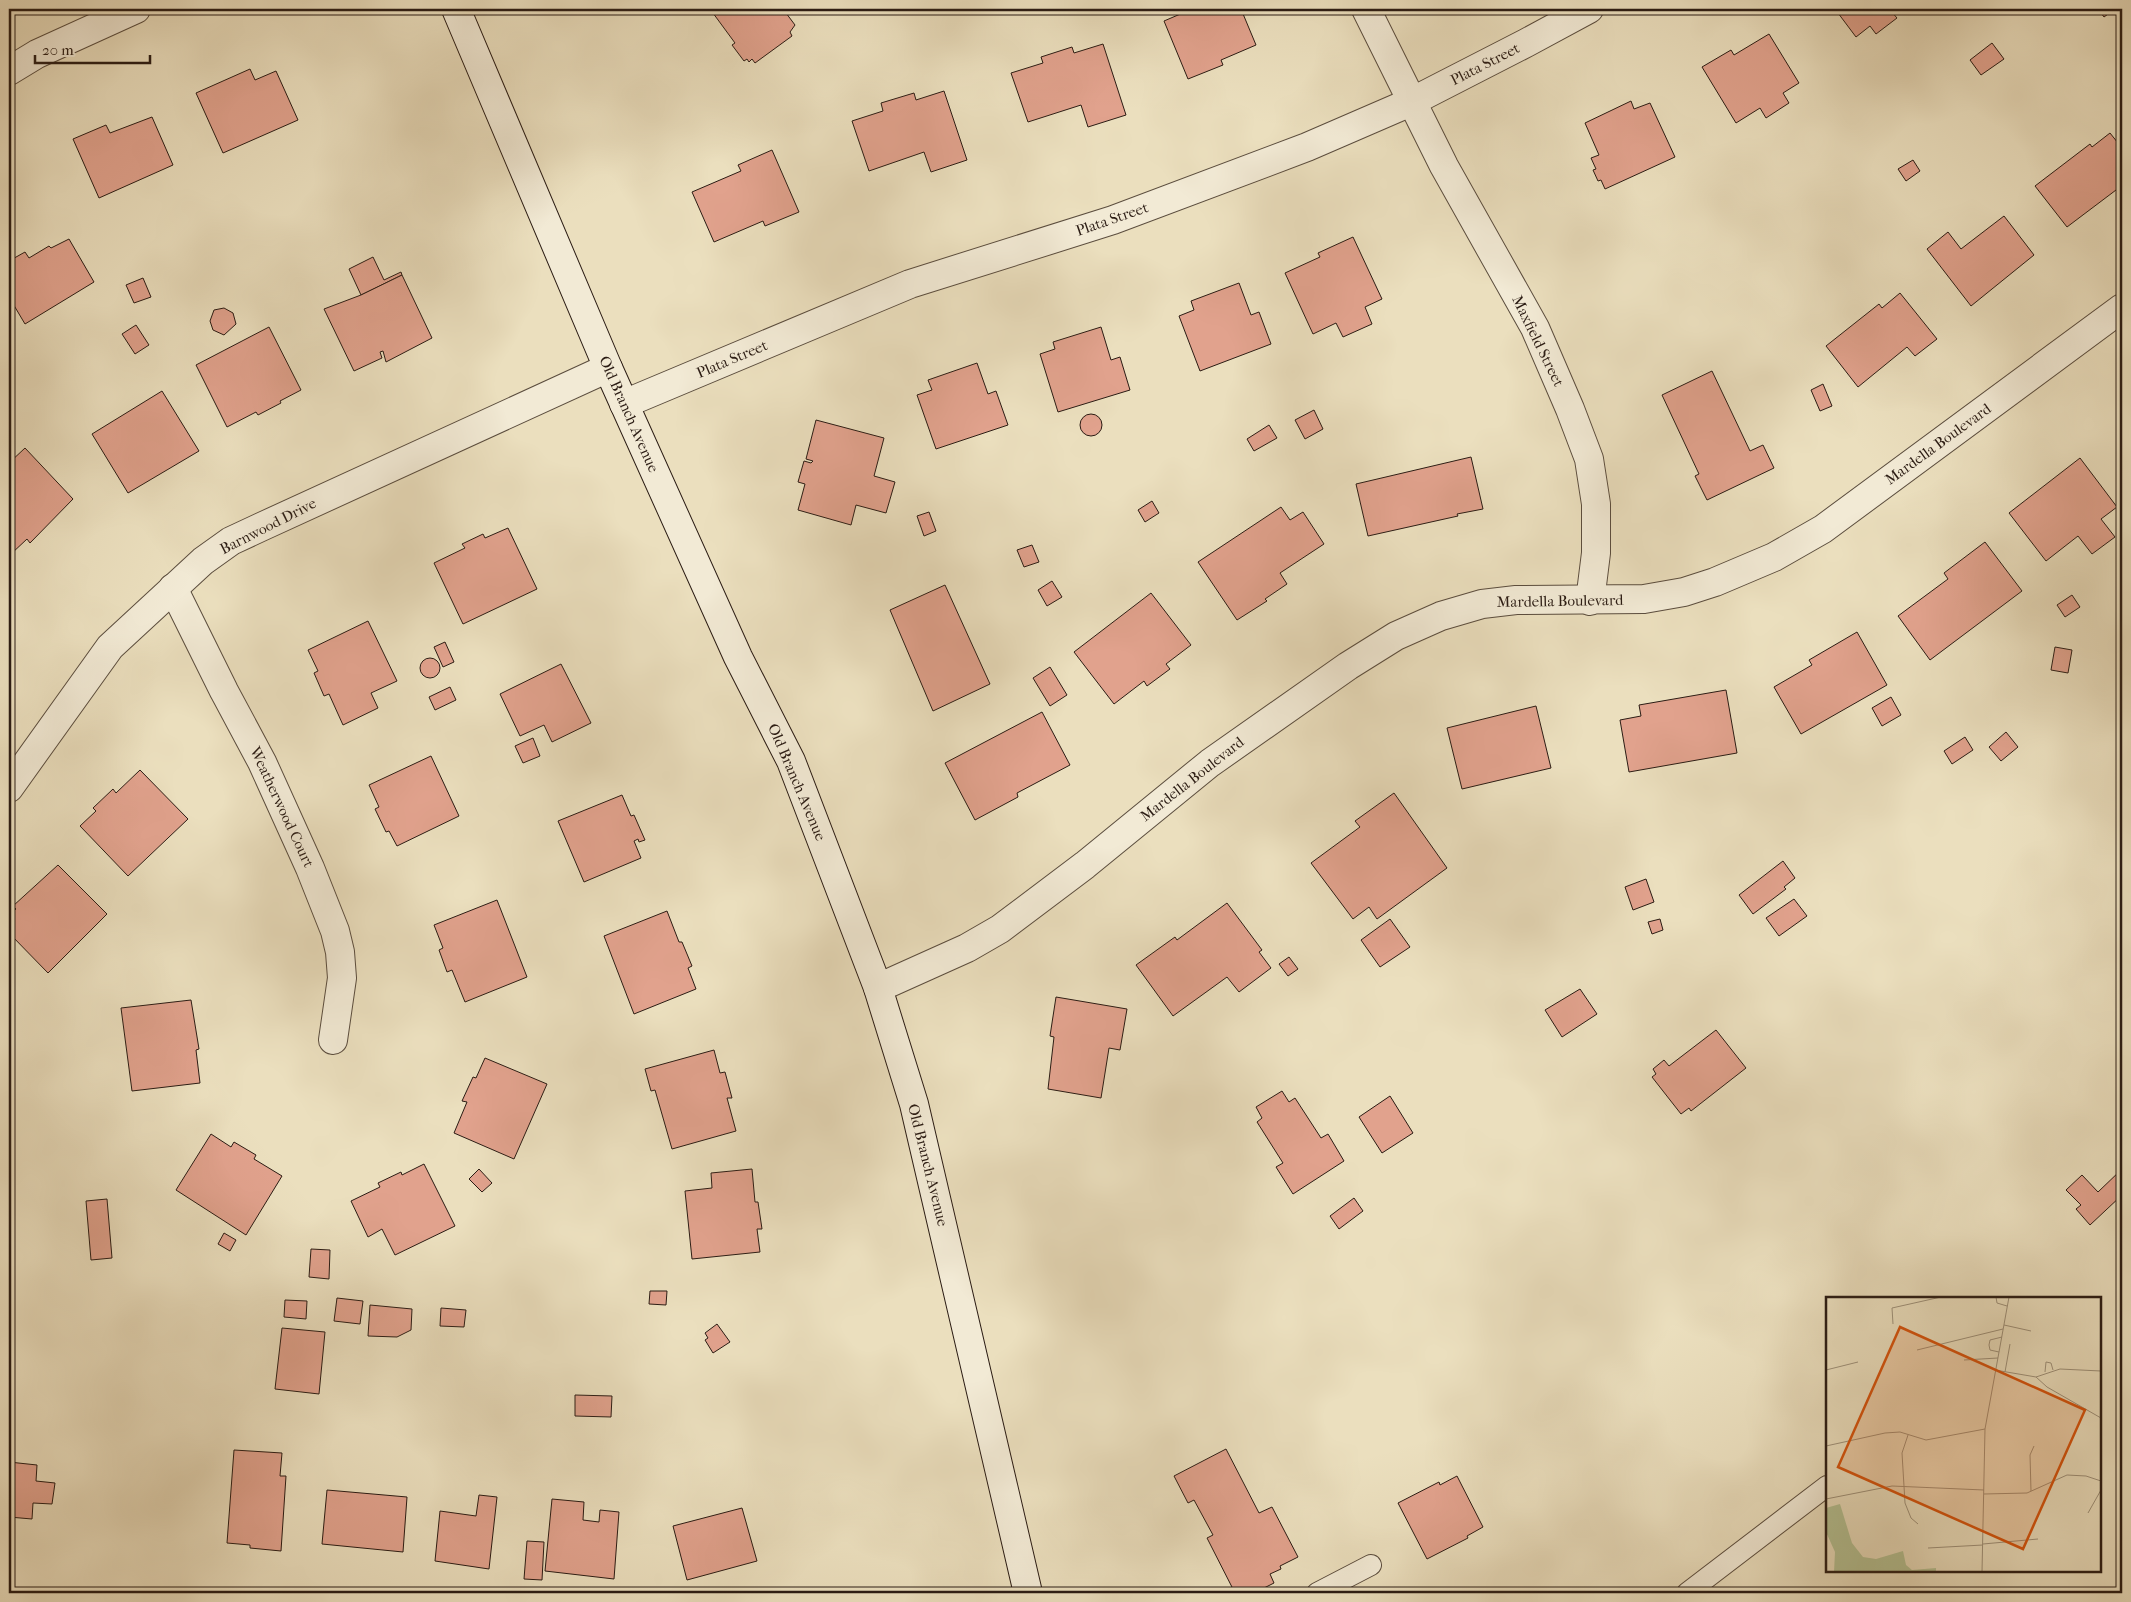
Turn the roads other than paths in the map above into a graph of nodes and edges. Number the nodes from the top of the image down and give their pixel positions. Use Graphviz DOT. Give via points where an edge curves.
graph roads {
  1 [pos="136,9"];
  2 [pos="456,9"];
  3 [pos="1366,9"];
  4 [pos="1588,9"];
  5 [pos="9,71"];
  6 [pos="1411,102"];
  7 [pos="2122,308"];
  8 [pos="608,368"];
  9 [pos="624,404"];
  10 [pos="173,588"];
  11 [pos="1590,601"];
  12 [pos="9,788"];
  13 [pos="878,988"];
  14 [pos="333,1040"];
  15 [pos="1826,1487"];
  16 [pos="1371,1565"];
  17 [pos="1028,1593"];
  18 [pos="1317,1593"];
  19 [pos="1686,1593"];
  1 -- 5 [label="street" via="37,54"];
  2 -- 8 [label="street, Old Branch Avenue"];
  3 -- 6 [label="street, Maxfield Street"];
  4 -- 6 [label="street, Plata Street"];
  6 -- 9 [label="street, Plata Street" via="1307,147 1113,220 910,284"];
  6 -- 11 [label="street, Maxfield Street" via="1535,328 1589,459 1596,504 1596,553"];
  7 -- 11 [label="street, Mardella Boulevard" via="1823,529 1774,557 1684,592 1644,599"];
  8 -- 9 [label="street, Old Branch Avenue"];
  8 -- 10 [label="street, Barnwood Drive" via="231,541"];
  9 -- 13 [label="street, Old Branch Avenue" via="738,657 791,761"];
  10 -- 12 [label="street, Barnwood Drive" via="110,647"];
  10 -- 14 [label="street, Weatherwood Court" via="262,762 335,932 342,978"];
  11 -- 13 [label="street, Mardella Boulevard" via="1516,600 1482,604 1441,616 1396,636 1210,763 1085,865 1000,929"];
  13 -- 17 [label="street, Old Branch Avenue" via="914,1104"];
  15 -- 19 [label="lane"];
  16 -- 18 [label="lane"];
}
